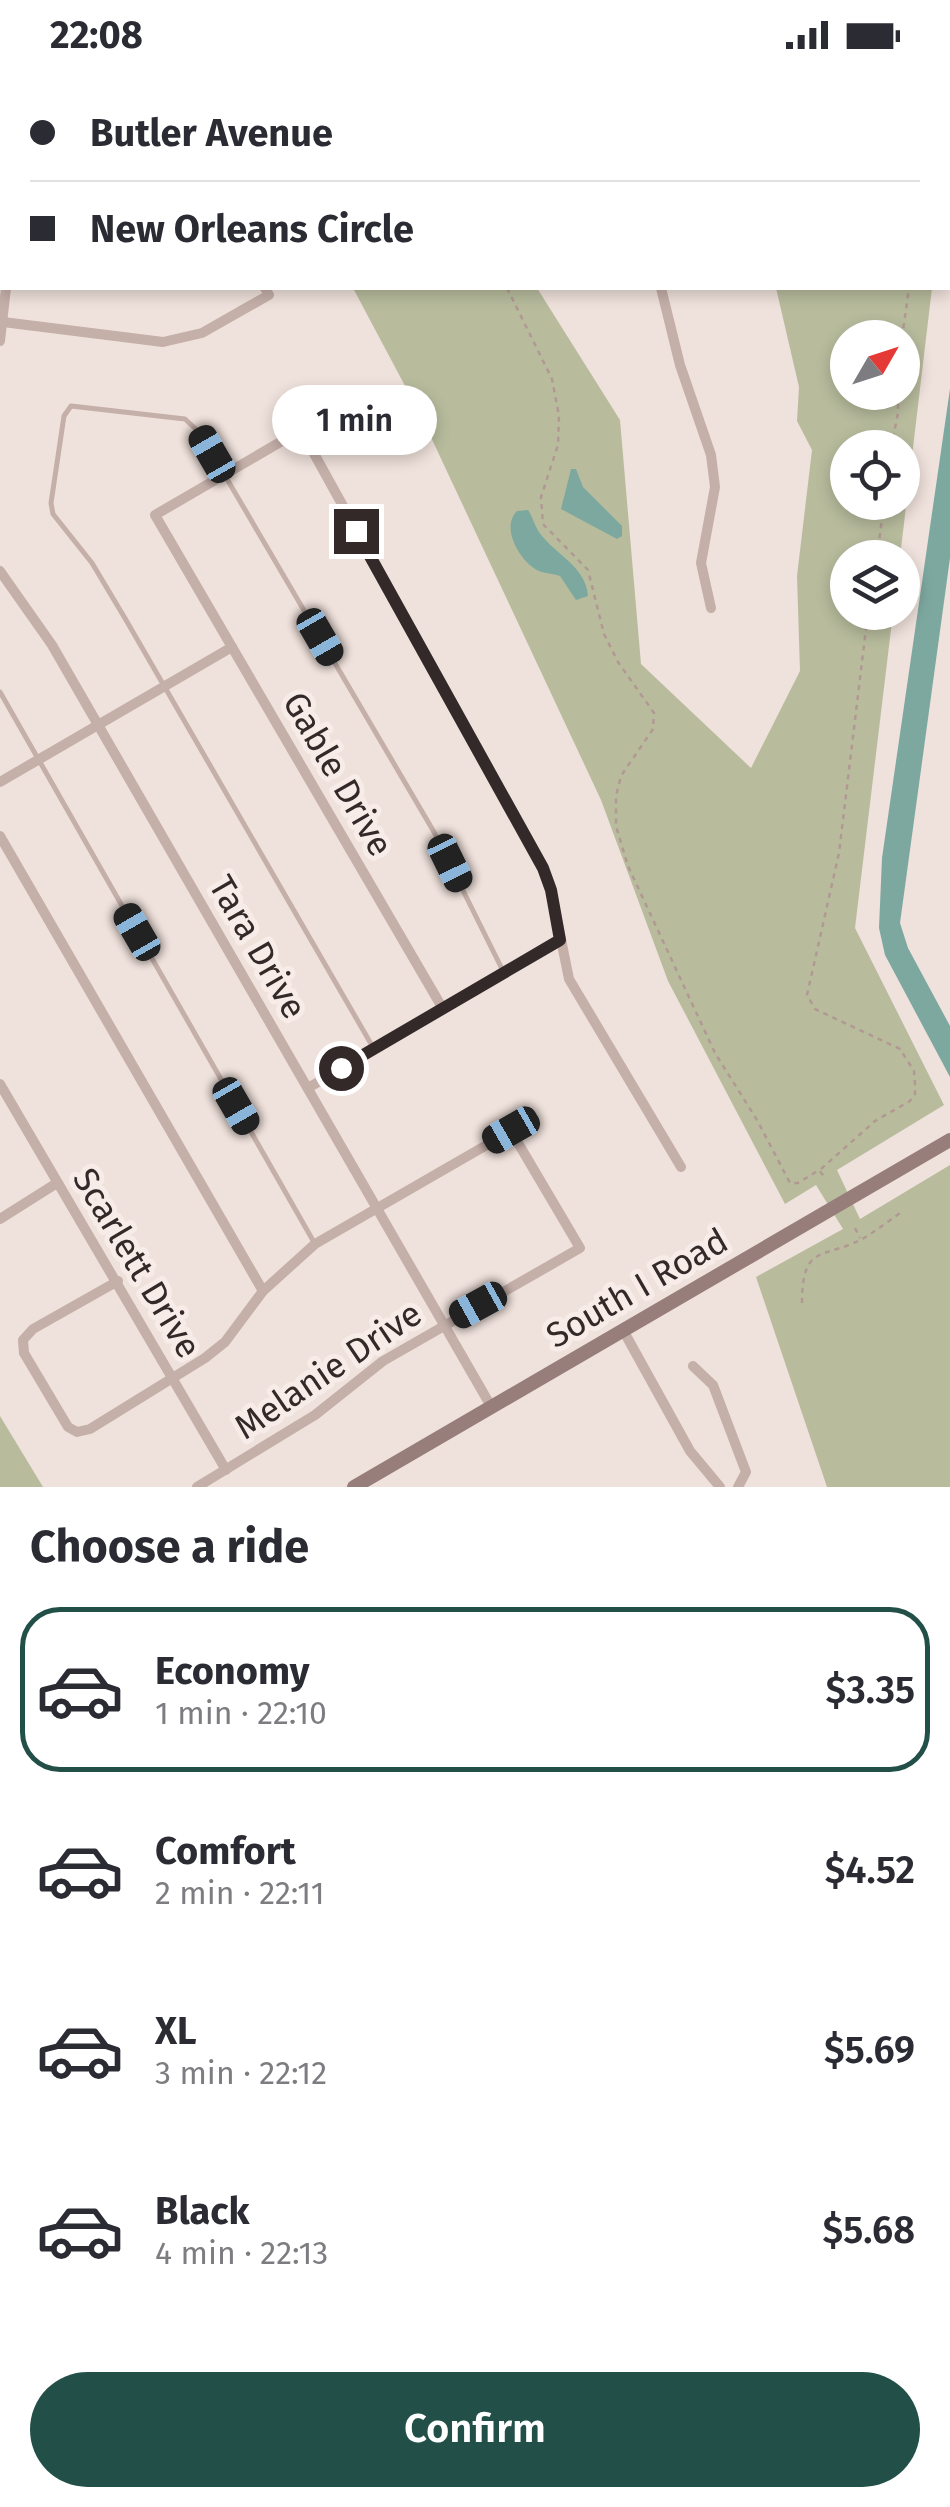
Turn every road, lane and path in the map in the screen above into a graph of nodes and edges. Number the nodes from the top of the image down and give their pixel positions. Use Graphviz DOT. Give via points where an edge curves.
graph roads {
  1 [pos="6,290"];
  2 [pos="266,290"];
  3 [pos="508,290"];
  4 [pos="661,290"];
  5 [pos="909,290"];
  6 [pos="905,320"];
  7 [pos="3,322"];
  8 [pos="0,341"];
  9 [pos="224,475"];
  10 [pos="0,571"];
  11 [pos="711,608"];
  12 [pos="866,630"];
  13 [pos="232,647"];
  14 [pos="163,686"];
  15 [pos="0,692"];
  16 [pos="98,725"];
  17 [pos="39,760"];
  18 [pos="0,782"];
  19 [pos="0,836"];
  20 [pos="560,940"];
  21 [pos="504,974"];
  22 [pos="443,1009"];
  23 [pos="374,1050"];
  24 [pos="0,1084"];
  25 [pos="308,1088"];
  26 [pos="950,1140"];
  27 [pos="681,1167"];
  28 [pos="820,1170"];
  29 [pos="826,1179"];
  30 [pos="57,1183"];
  31 [pos="378,1208"];
  32 [pos="902,1210"];
  33 [pos="0,1218"];
  34 [pos="855,1228"];
  35 [pos="861,1240"];
  36 [pos="315,1244"];
  37 [pos="118,1281"];
  38 [pos="263,1291"];
  39 [pos="802,1303"];
  40 [pos="444,1324"];
  41 [pos="623,1330"];
  42 [pos="693,1366"];
  43 [pos="173,1379"];
  44 [pos="492,1408"];
  45 [pos="226,1470"];
  46 [pos="379,1481"];
  47 [pos="197,1487"];
  48 [pos="354,1487"];
  49 [pos="720,1487"];
  50 [pos="738,1487"];
  1 -- 7 [label="street"];
  2 -- 7 [label="street" via="232,317 163,342"];
  3 -- 28 [label="path" via="552,379 558,416 558,445 541,497 543,524 588,570 604,634 654,713 653,730 621,776 616,796 616,826 628,866 715,1053 790,1183"];
  4 -- 11 [label="street" via="713,470 701,563"];
  5 -- 6 [label="path"];
  7 -- 8 [label="street"];
  9 -- 13 [label="street, Gable Drive" via="155,515"];
  9 -- 14 [label="lane" via="186,419 83,405 64,416 53,514 92,563"];
  9 -- 20 [label="street" via="301,430 543,868"];
  9 -- 21 [label="lane" via="434,832"];
  10 -- 16 [label="street, Tara Drive"];
  12 -- 28 [label="path" via="839,853 807,995 815,1009 900,1049 914,1071 915,1094"];
  13 -- 14 [label="street"];
  13 -- 22 [label="street, Gable Drive"];
  14 -- 16 [label="street"];
  14 -- 23 [label="lane"];
  15 -- 17 [label="lane"];
  16 -- 17 [label="street"];
  16 -- 25 [label="street, Tara Drive"];
  17 -- 18 [label="street"];
  17 -- 36 [label="lane"];
  19 -- 38 [label="street"];
  20 -- 21 [label="street"];
  20 -- 27 [label="street" via="569,979"];
  21 -- 22 [label="street"];
  22 -- 23 [label="street"];
  23 -- 25 [label="street"];
  24 -- 30 [label="street, Scarlett Drive"];
  25 -- 31 [label="street, Tara Drive"];
  26 -- 41 [label="main road, South I Road"];
  28 -- 29 [label="path"];
  30 -- 33 [label="street"];
  30 -- 37 [label="street, Scarlett Drive"];
  31 -- 36 [label="street"];
  31 -- 40 [label="street, Tara Drive"];
  31 -- 40 [label="street, Melanie Drive" via="511,1130 580,1248"];
  32 -- 35 [label="path"];
  34 -- 35 [label="path"];
  35 -- 39 [label="path" via="810,1262"];
  36 -- 38 [label="street"];
  37 -- 43 [label="street, Scarlett Drive"];
  37 -- 43 [label="street" via="33,1329 23,1340 24,1354 77,1432"];
  38 -- 43 [label="street" via="224,1342"];
  40 -- 44 [label="street, Tara Drive"];
  40 -- 45 [label="street, Melanie Drive"];
  41 -- 44 [label="main road, South I Road"];
  41 -- 49 [label="street" via="690,1451"];
  42 -- 50 [label="street" via="713,1385 746,1472"];
  43 -- 45 [label="street, Scarlett Drive"];
  44 -- 46 [label="main road, South I Road"];
  45 -- 47 [label="street, Melanie Drive"];
  46 -- 48 [label="main road, South I Road"];
}
